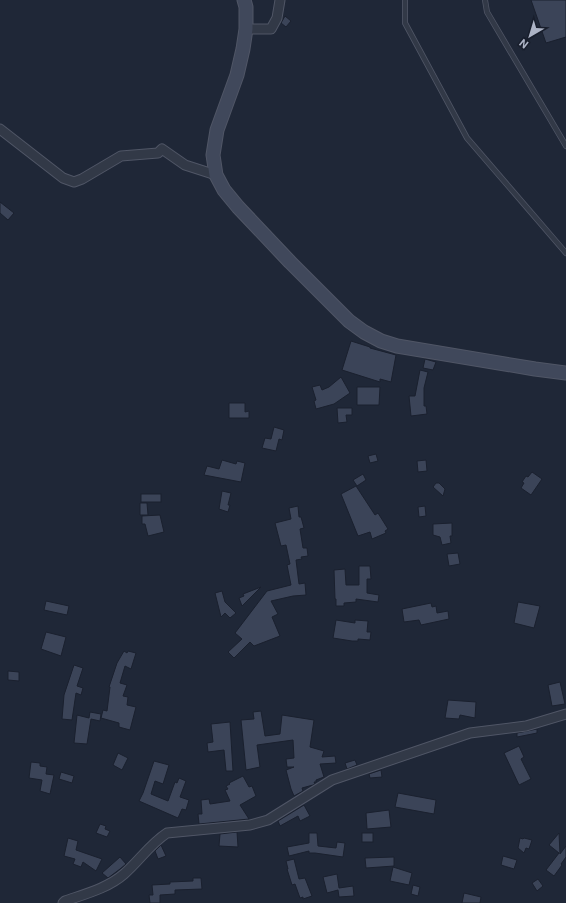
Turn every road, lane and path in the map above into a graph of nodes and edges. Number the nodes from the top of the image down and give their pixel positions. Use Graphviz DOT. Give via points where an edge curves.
graph roads {
  1 [pos="244,0"];
  2 [pos="280,0"];
  3 [pos="405,0"];
  4 [pos="485,0"];
  5 [pos="246,29"];
  6 [pos="0,129"];
  7 [pos="566,146"];
  8 [pos="216,175"];
  9 [pos="566,253"];
  10 [pos="566,373"];
  11 [pos="566,714"];
  12 [pos="63,903"];
  1 -- 5 [label="main road"];
  2 -- 5 [label="street" via="277,18 271,29"];
  3 -- 9 [label="lane" via="405,24 467,138"];
  4 -- 7 [label="lane" via="487,12"];
  5 -- 8 [label="main road" via="237,75 217,130 213,155"];
  6 -- 8 [label="street" via="63,178 74,182 121,156 158,153 162,149 185,166"];
  8 -- 10 [label="main road" via="224,190 279,251 349,321 364,332 397,346"];
  11 -- 12 [label="street" via="526,726 470,733 332,780 268,820 250,825 167,833 124,874 100,889"];
}
